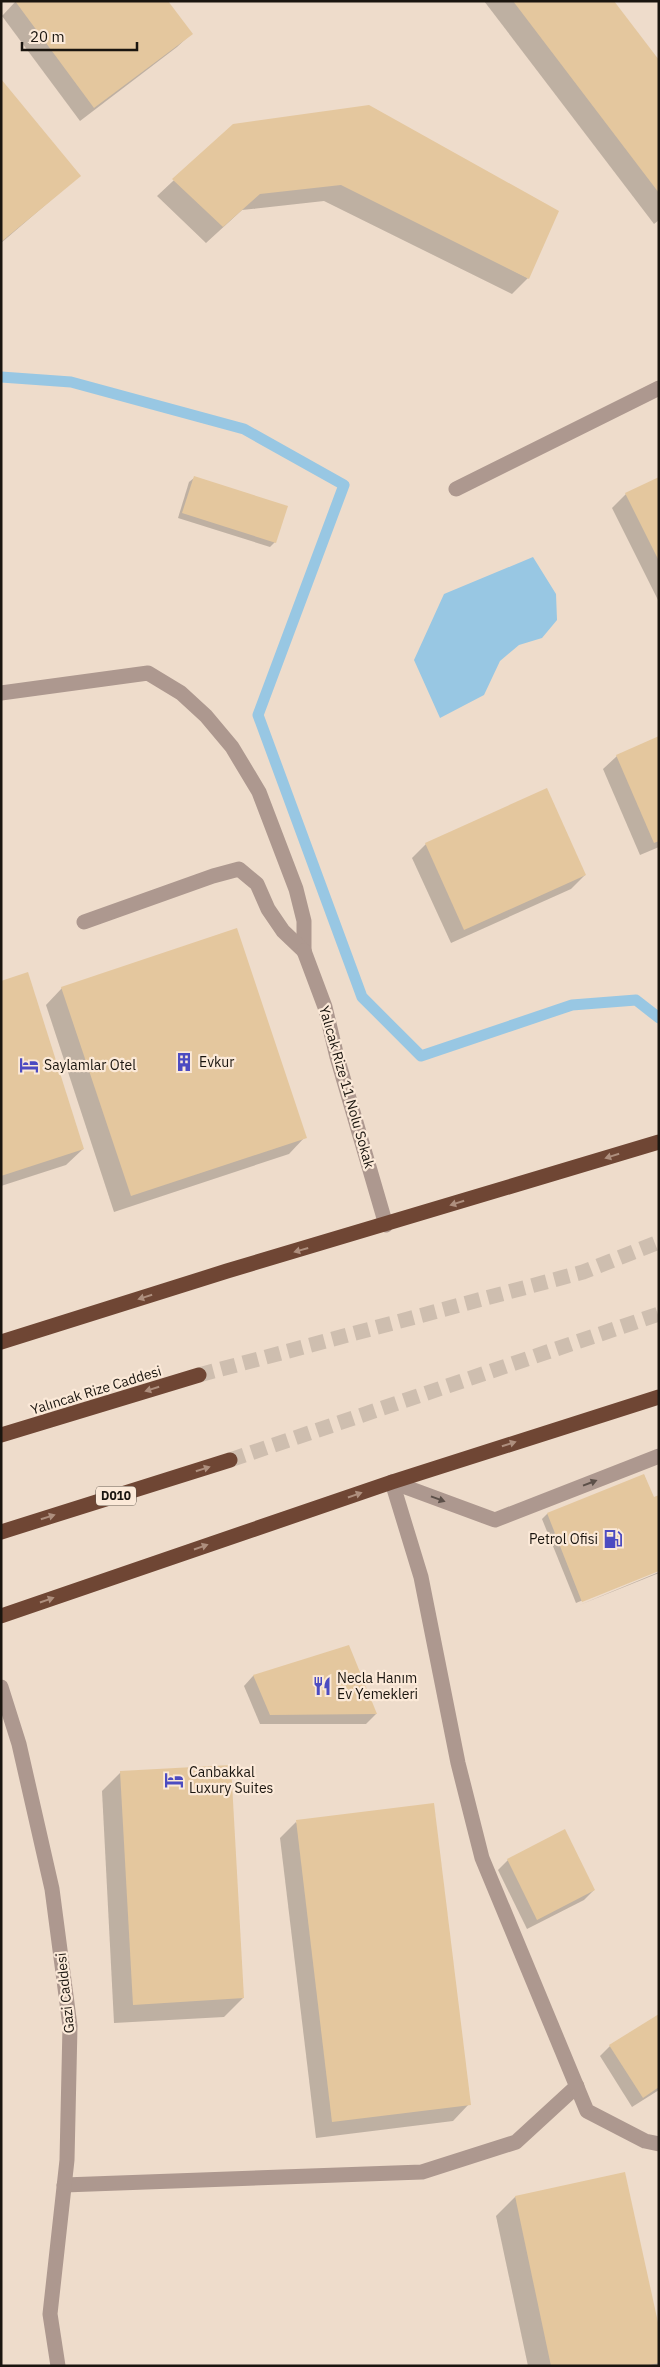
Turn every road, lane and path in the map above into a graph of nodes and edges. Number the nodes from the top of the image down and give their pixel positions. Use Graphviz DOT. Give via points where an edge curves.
graph roads {
  1 [pos="659,388"];
  2 [pos="456,489"];
  3 [pos="1,693"];
  4 [pos="84,922"];
  5 [pos="304,951"];
  6 [pos="659,1142"];
  7 [pos="386,1225"];
  8 [pos="3,1338"];
  9 [pos="199,1375"];
  10 [pos="659,1397"];
  11 [pos="1,1435"];
  12 [pos="659,1456"];
  13 [pos="230,1460"];
  14 [pos="392,1482"];
  15 [pos="1,1532"];
  16 [pos="1,1616"];
  17 [pos="1,1686"];
  18 [pos="577,2086"];
  19 [pos="659,2144"];
  20 [pos="64,2185"];
  21 [pos="58,2366"];
  1 -- 2 [label="street"];
  3 -- 5 [label="street" via="148,673 182,694 232,747 258,792 296,889 304,922"];
  4 -- 5 [label="street" via="213,876 239,870 257,884 268,909"];
  5 -- 7 [label="street, Yalıcak Rize 11 Nolu Sokak" via="325,1007"];
  6 -- 7 [label="highway, one-way"];
  7 -- 8 [label="highway, one-way"];
  9 -- 11 [label="highway, Yalıncak Rize Caddesi, one-way"];
  14 -- 10 [label="highway, one-way"];
  14 -- 12 [label="street, one-way" via="495,1520"];
  15 -- 13 [label="highway, D010, one-way"];
  16 -- 14 [label="highway, one-way"];
  14 -- 18 [label="street" via="420,1577 458,1762 482,1858"];
  17 -- 20 [label="street, Gazi Caddesi" via="19,1744 52,1890 70,2026"];
  18 -- 19 [label="street" via="587,2111 645,2141"];
  18 -- 20 [label="street" via="516,2142 422,2172"];
  20 -- 21 [label="street, Gazi Caddesi" via="50,2314"];
}
